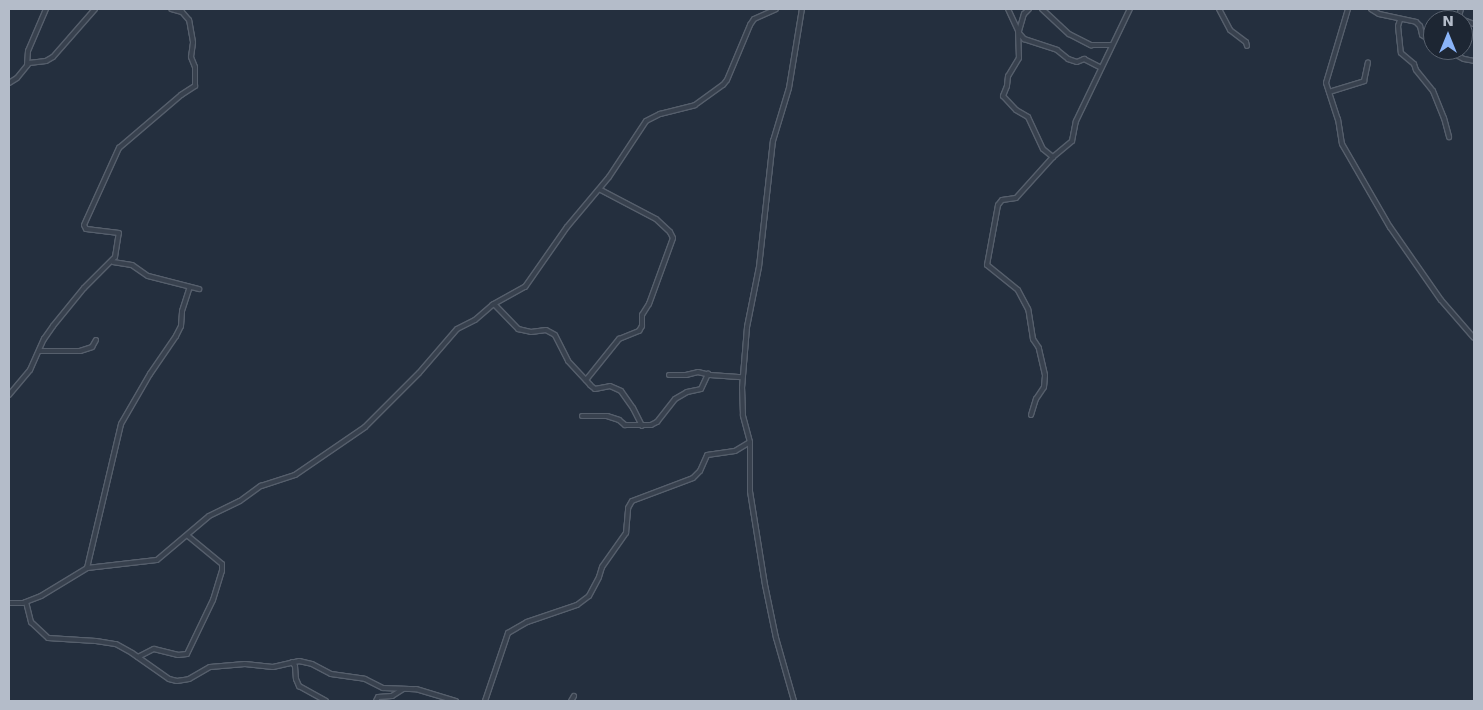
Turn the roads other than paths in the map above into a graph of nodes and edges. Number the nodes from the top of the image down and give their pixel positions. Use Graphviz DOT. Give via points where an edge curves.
graph roads {
  1 [pos="46,9"];
  2 [pos="95,9"];
  3 [pos="171,9"];
  4 [pos="776,9"];
  5 [pos="802,9"];
  6 [pos="1008,9"];
  7 [pos="1029,9"];
  8 [pos="1042,9"];
  9 [pos="1130,9"];
  10 [pos="1219,9"];
  11 [pos="1348,9"];
  12 [pos="1371,9"];
  13 [pos="1400,20"];
  14 [pos="1018,33"];
  15 [pos="1423,36"];
  16 [pos="1112,45"];
  17 [pos="1247,46"];
  18 [pos="1368,62"];
  19 [pos="27,65"];
  20 [pos="1100,67"];
  21 [pos="9,83"];
  22 [pos="1329,92"];
  23 [pos="1448,137"];
  24 [pos="1053,157"];
  25 [pos="599,189"];
  26 [pos="113,262"];
  27 [pos="190,287"];
  28 [pos="199,289"];
  29 [pos="494,304"];
  30 [pos="1474,338"];
  31 [pos="96,340"];
  32 [pos="39,350"];
  33 [pos="708,374"];
  34 [pos="669,375"];
  35 [pos="742,377"];
  36 [pos="586,380"];
  37 [pos="9,395"];
  38 [pos="1031,415"];
  39 [pos="582,416"];
  40 [pos="642,426"];
  41 [pos="750,442"];
  42 [pos="188,536"];
  43 [pos="87,568"];
  44 [pos="26,602"];
  45 [pos="9,603"];
  46 [pos="138,657"];
  47 [pos="292,662"];
  48 [pos="404,689"];
  49 [pos="574,696"];
  50 [pos="326,701"];
  51 [pos="376,701"];
  52 [pos="456,701"];
  53 [pos="485,701"];
  54 [pos="571,701"];
  55 [pos="794,701"];
  1 -- 19 [label="street" via="28,51"];
  2 -- 19 [label="street" via="52,57"];
  3 -- 26 [label="street" via="182,12 189,20 196,83 123,144 106,174 84,228 119,233"];
  4 -- 25 [label="street" via="754,19 722,85 695,105 646,120"];
  5 -- 35 [label="street" via="789,88 773,141"];
  6 -- 14 [label="street"];
  7 -- 14 [label="street"];
  8 -- 16 [label="street" via="1069,34 1091,44"];
  9 -- 16 [label="street"];
  10 -- 17 [label="street" via="1230,30"];
  11 -- 22 [label="street" via="1338,49 1326,77"];
  12 -- 13 [label="street"];
  13 -- 15 [label="street" via="1418,23"];
  13 -- 23 [label="street" via="1401,53 1414,64 1433,91"];
  14 -- 20 [label="street" via="1024,39 1056,50 1068,59 1084,60"];
  14 -- 24 [label="street" via="1019,58 1008,76 1002,96 1026,116 1043,149"];
  16 -- 20 [label="street"];
  18 -- 22 [label="street" via="1364,81"];
  19 -- 21 [label="street"];
  20 -- 24 [label="street" via="1076,121 1072,142"];
  22 -- 30 [label="street" via="1342,144 1357,173 1430,286"];
  24 -- 38 [label="street" via="1016,198 999,202 987,262 990,269 1016,287 1028,309 1033,340 1046,381"];
  25 -- 29 [label="street" via="567,227 525,287"];
  25 -- 36 [label="street" via="656,219 673,238 642,315 642,326 619,339"];
  26 -- 27 [label="street" via="132,265 148,276"];
  26 -- 32 [label="street" via="77,296 48,332"];
  27 -- 28 [label="street"];
  27 -- 43 [label="street" via="176,336 121,424"];
  29 -- 36 [label="street" via="518,329 531,332 546,330 556,335 568,361"];
  29 -- 42 [label="street" via="475,320 457,329 365,427 295,475 261,486 240,501 217,511"];
  31 -- 32 [label="street" via="92,347 80,352"];
  32 -- 37 [label="street" via="30,370"];
  33 -- 34 [label="street"];
  33 -- 35 [label="street"];
  33 -- 40 [label="street" via="701,389 679,396 654,424"];
  35 -- 41 [label="street" via="743,415"];
  36 -- 40 [label="street" via="595,389 610,386 621,391"];
  39 -- 40 [label="street" via="607,416 625,425"];
  41 -- 53 [label="street" via="734,451 707,455 693,478 632,502 628,508 626,533 602,567 600,577 588,596 577,605 526,622 508,633"];
  41 -- 55 [label="street" via="749,480 765,585"];
  42 -- 43 [label="street" via="153,561"];
  42 -- 46 [label="street" via="222,564 213,600 187,654 178,656 154,648"];
  43 -- 44 [label="street"];
  44 -- 45 [label="street"];
  44 -- 46 [label="street" via="30,622 48,638 104,641 125,648"];
  46 -- 47 [label="street" via="169,679 181,682 210,667 275,666"];
  47 -- 48 [label="street" via="307,663 331,674 365,679 389,690"];
  47 -- 50 [label="street" via="299,686"];
  48 -- 51 [label="street" via="392,696 378,697"];
  48 -- 52 [label="street"];
  49 -- 54 [label="street"];
}
